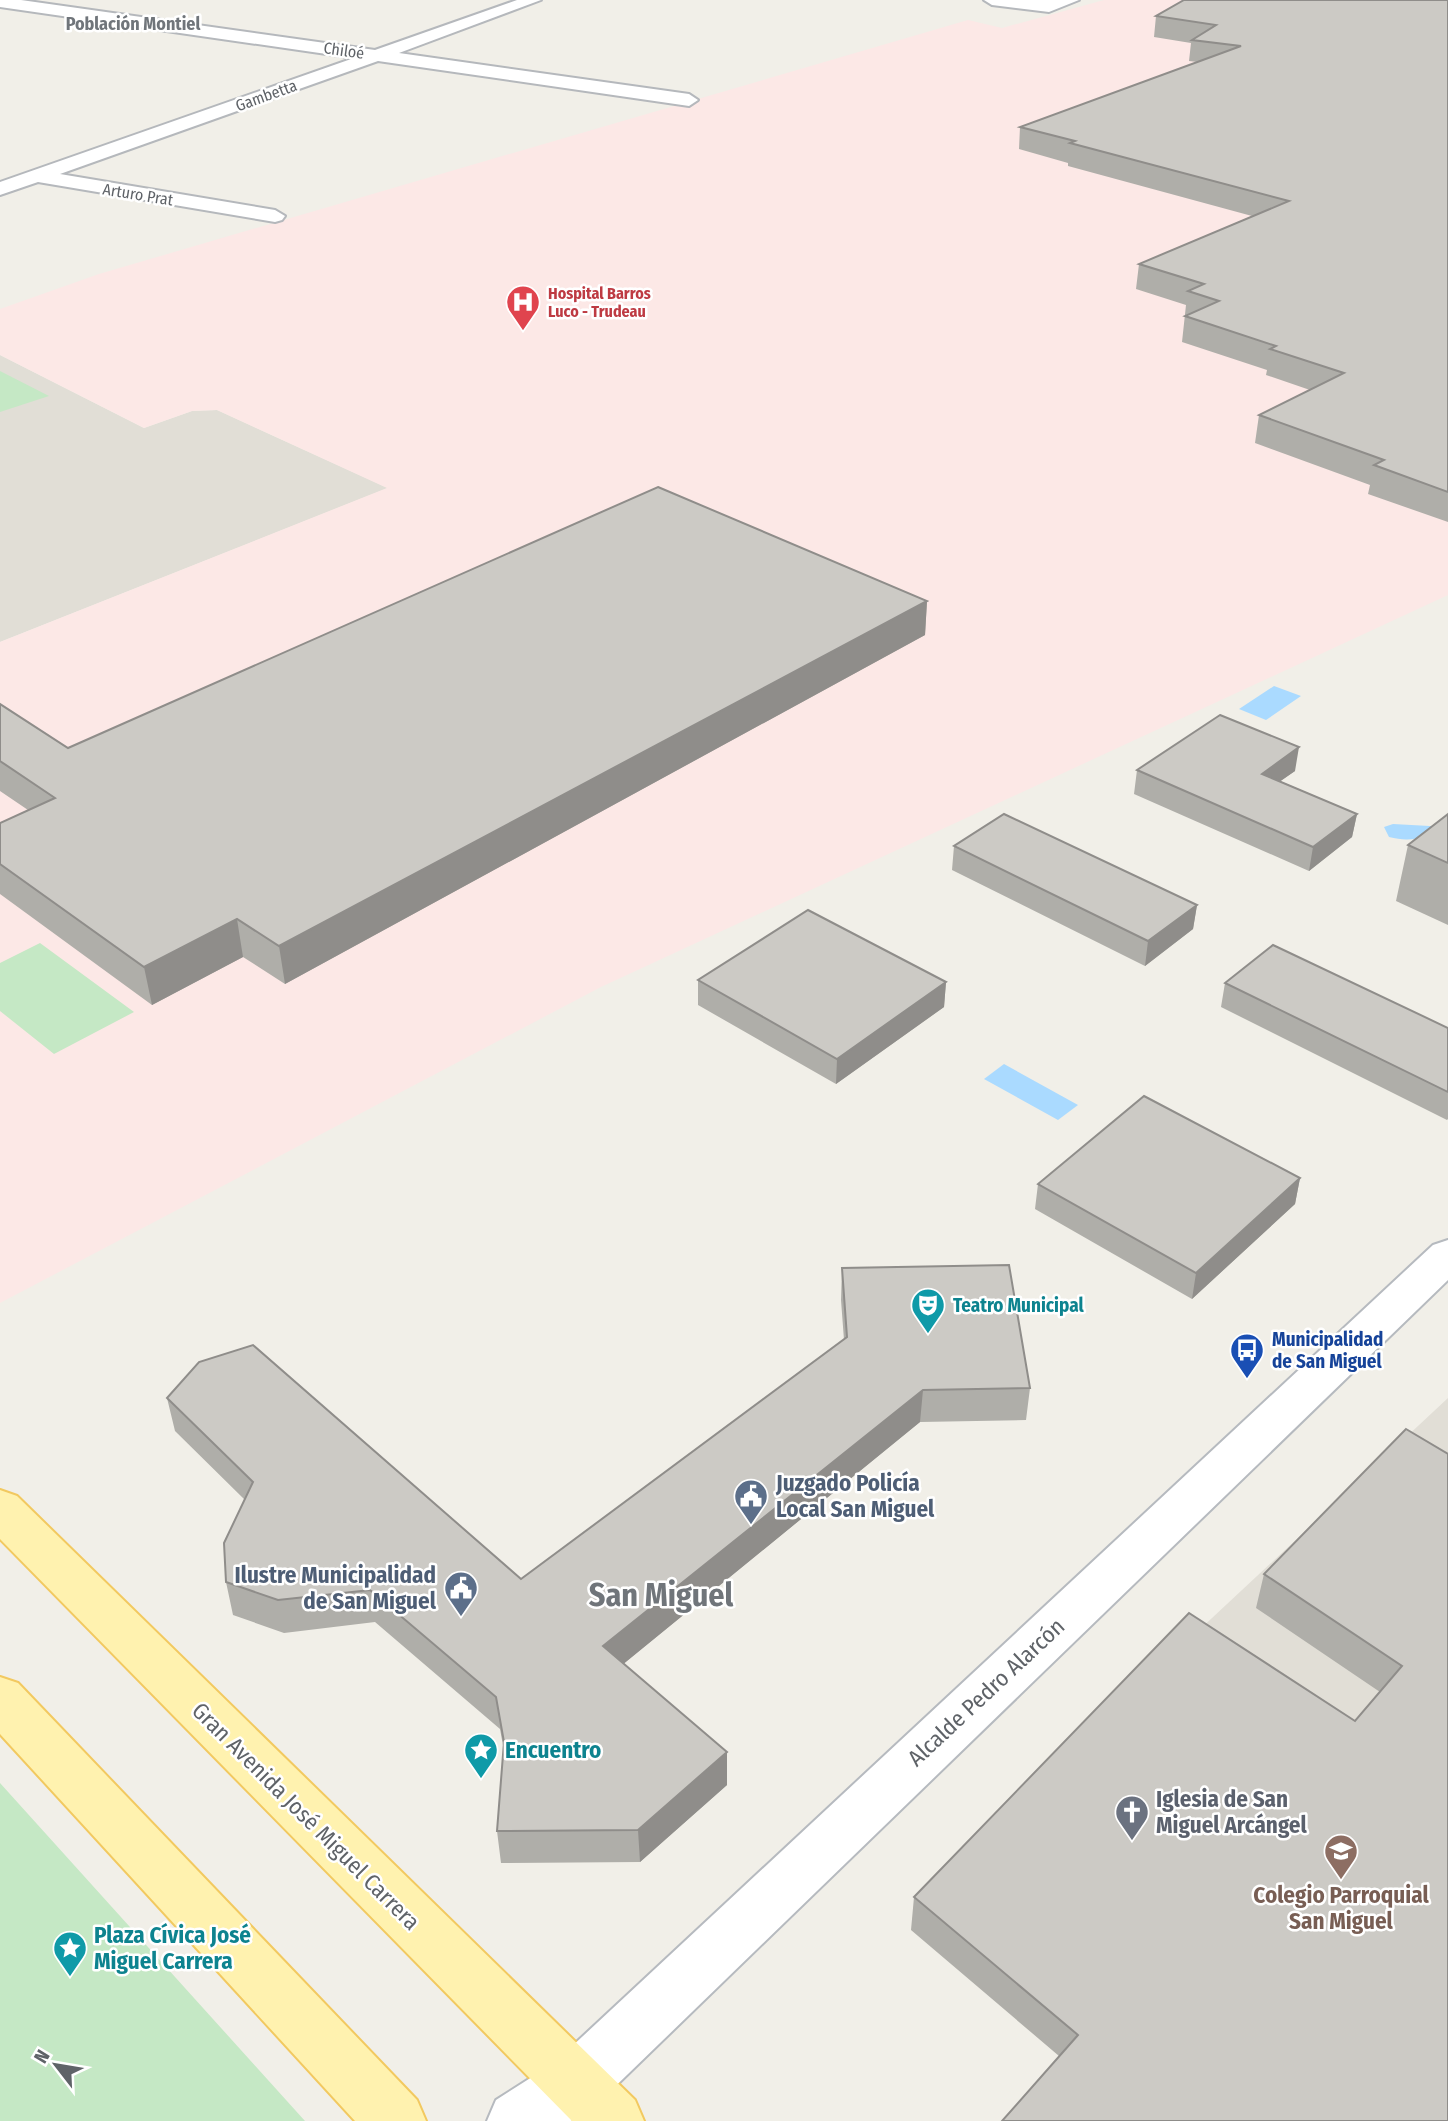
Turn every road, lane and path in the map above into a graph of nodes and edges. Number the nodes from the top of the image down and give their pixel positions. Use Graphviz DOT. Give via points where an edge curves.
graph roads {
  1 [pos="77,0"];
  2 [pos="533,0"];
  3 [pos="992,0"];
  4 [pos="1071,0"];
  5 [pos="0,2"];
  6 [pos="48,9"];
  7 [pos="12,20"];
  8 [pos="379,55"];
  9 [pos="689,100"];
  10 [pos="0,171"];
  11 [pos="36,177"];
  12 [pos="0,189"];
  13 [pos="275,216"];
  14 [pos="1444,1265"];
  15 [pos="0,1509"];
  16 [pos="0,1699"];
  17 [pos="594,2102"];
  18 [pos="396,2121"];
  19 [pos="517,2121"];
  1 -- 6 [label="street"];
  2 -- 8 [label="street, Gambetta"];
  3 -- 4 [label="street" via="1049,7"];
  5 -- 6 [label="street, Chiloé"];
  6 -- 7 [label="street"];
  6 -- 8 [label="street, Chiloé"];
  8 -- 9 [label="street, Chiloé"];
  8 -- 11 [label="street, Gambetta"];
  10 -- 11 [label="street, Arturo Prat"];
  11 -- 12 [label="street, Gambetta"];
  11 -- 13 [label="street, Arturo Prat"];
  14 -- 17 [label="street, Alcalde Pedro Alarcón"];
  15 -- 17 [label="main road, Gran Avenida José Miguel Carrera"];
  16 -- 18 [label="main road"];
  17 -- 19 [label="street, Alcalde Pedro Alarcón"];
}
